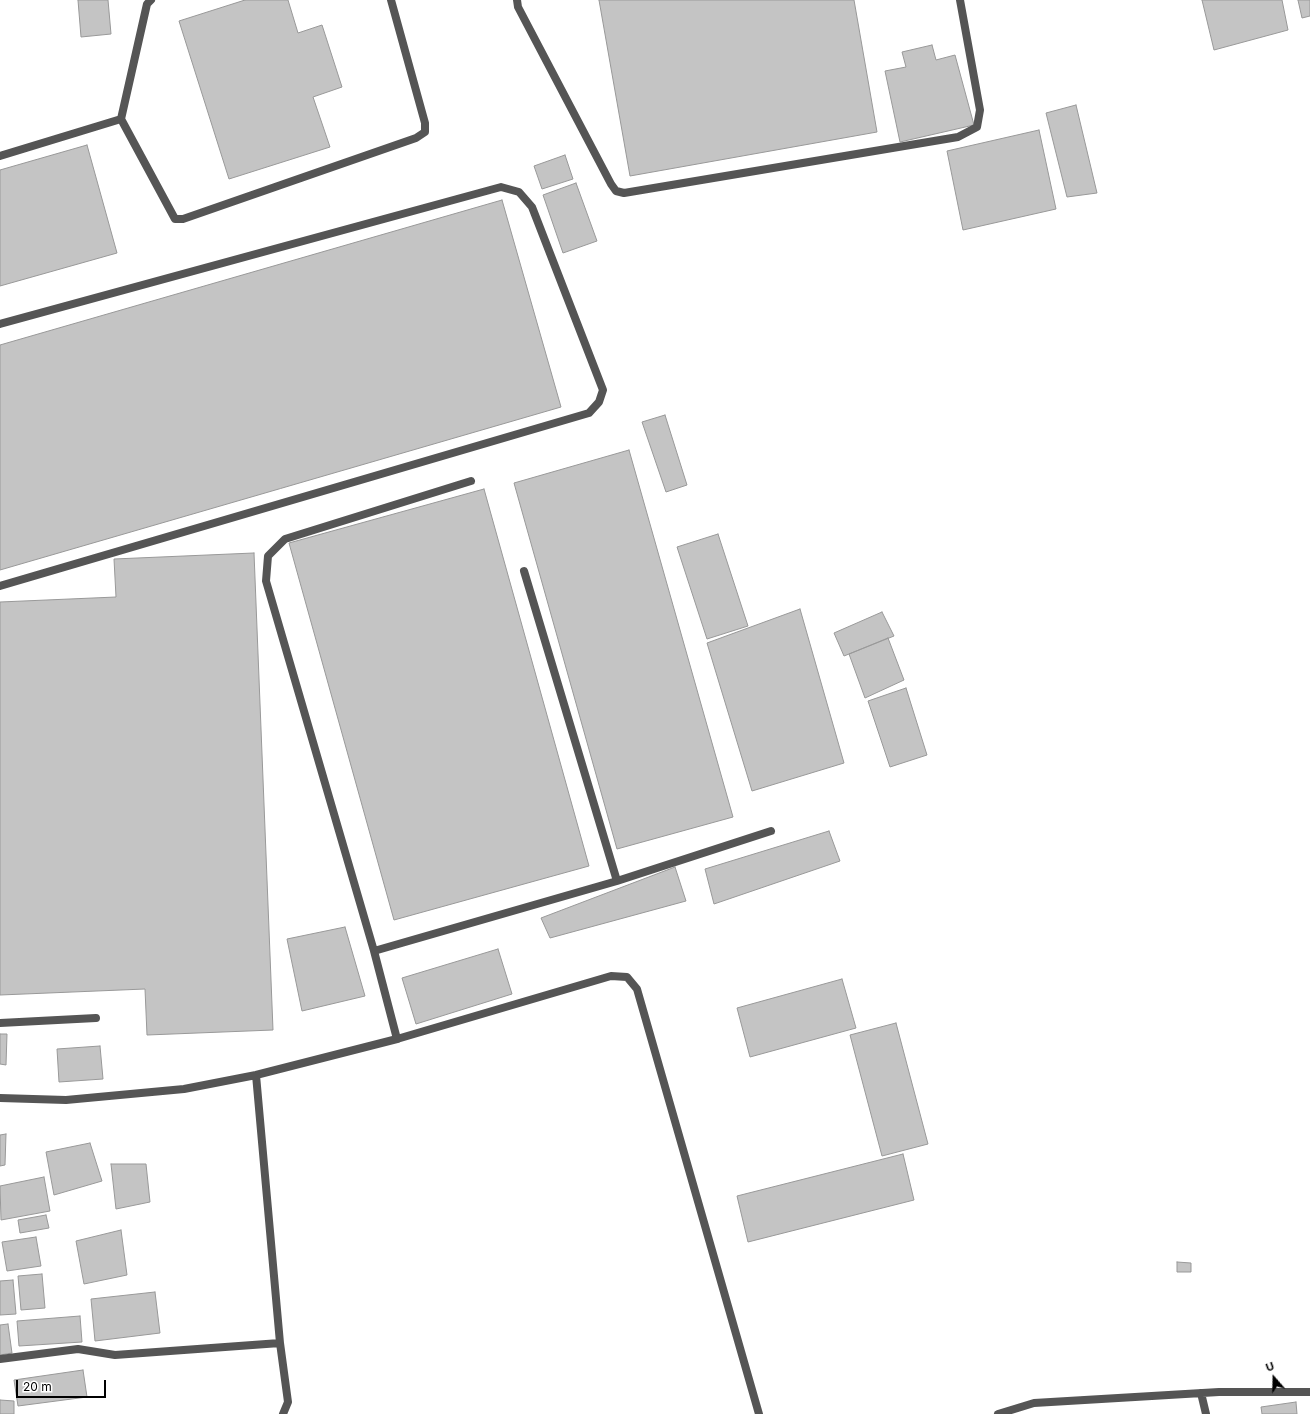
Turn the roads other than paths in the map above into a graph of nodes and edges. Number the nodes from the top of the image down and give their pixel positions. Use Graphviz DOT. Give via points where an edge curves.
graph roads {
  1 [pos="151,0"];
  2 [pos="391,0"];
  3 [pos="517,0"];
  4 [pos="960,0"];
  5 [pos="121,119"];
  6 [pos="0,156"];
  7 [pos="0,324"];
  8 [pos="471,481"];
  9 [pos="524,571"];
  10 [pos="0,586"];
  11 [pos="771,832"];
  12 [pos="617,881"];
  13 [pos="374,951"];
  14 [pos="96,1018"];
  15 [pos="0,1023"];
  16 [pos="397,1039"];
  17 [pos="256,1075"];
  18 [pos="0,1098"];
  19 [pos="280,1343"];
  20 [pos="0,1359"];
  21 [pos="1201,1392"];
  22 [pos="1310,1392"];
  23 [pos="283,1414"];
  24 [pos="759,1414"];
  25 [pos="998,1414"];
  26 [pos="1206,1414"];
  1 -- 5 [label="street" via="147,4"];
  2 -- 5 [label="street" via="425,123 425,132 416,138 183,219 175,219"];
  3 -- 4 [label="street" via="518,7 611,184 616,191 624,193 958,137 976,127 980,110"];
  5 -- 6 [label="street"];
  7 -- 10 [label="street" via="501,187 519,192 532,207 603,390 599,402 590,412"];
  8 -- 13 [label="street" via="285,539 268,556 266,580"];
  9 -- 12 [label="street"];
  11 -- 12 [label="street"];
  12 -- 13 [label="street"];
  13 -- 16 [label="street"];
  14 -- 15 [label="street"];
  16 -- 17 [label="street"];
  16 -- 24 [label="street" via="611,976 627,977 637,989"];
  17 -- 18 [label="street" via="176,1090 66,1100"];
  17 -- 19 [label="street"];
  19 -- 20 [label="street" via="115,1355 78,1350"];
  19 -- 23 [label="street" via="288,1402"];
  21 -- 22 [label="street"];
  21 -- 25 [label="street" via="1034,1403"];
  21 -- 26 [label="street"];
}
